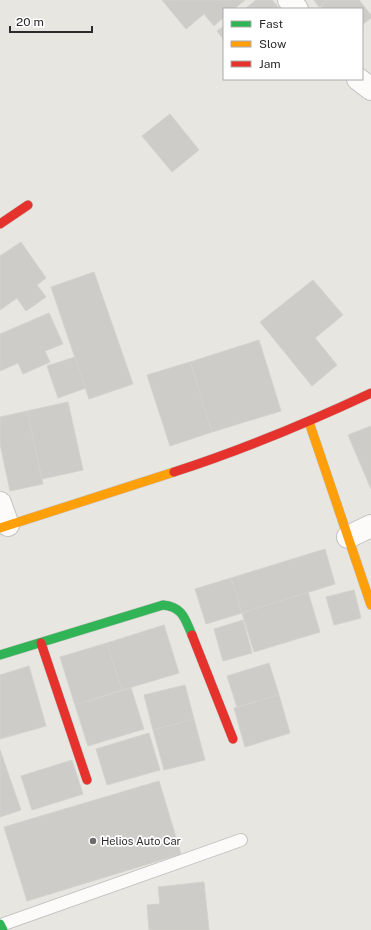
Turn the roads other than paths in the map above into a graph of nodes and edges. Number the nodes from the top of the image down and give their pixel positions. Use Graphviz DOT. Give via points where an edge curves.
graph roads {
  1 [pos="289,0"];
  2 [pos="296,8"];
  3 [pos="359,80"];
  4 [pos="371,90"];
  5 [pos="28,205"];
  6 [pos="0,224"];
  7 [pos="371,393"];
  8 [pos="309,422"];
  9 [pos="0,503"];
  10 [pos="371,526"];
  11 [pos="4,527"];
  12 [pos="348,537"];
  13 [pos="371,605"];
  14 [pos="41,642"];
  15 [pos="0,655"];
  16 [pos="233,739"];
  17 [pos="87,780"];
  18 [pos="241,840"];
  19 [pos="1,926"];
  1 -- 2 [label="street"];
  3 -- 4 [label="street"];
  5 -- 6 [label="street"];
  7 -- 8 [label="street"];
  8 -- 11 [label="street" via="227,455"];
  8 -- 12 [label="street"];
  9 -- 11 [label="street"];
  10 -- 12 [label="street"];
  12 -- 13 [label="street"];
  14 -- 15 [label="street"];
  14 -- 16 [label="street" via="163,606 173,606 183,614"];
  14 -- 17 [label="street"];
  18 -- 19 [label="lane"];
}
